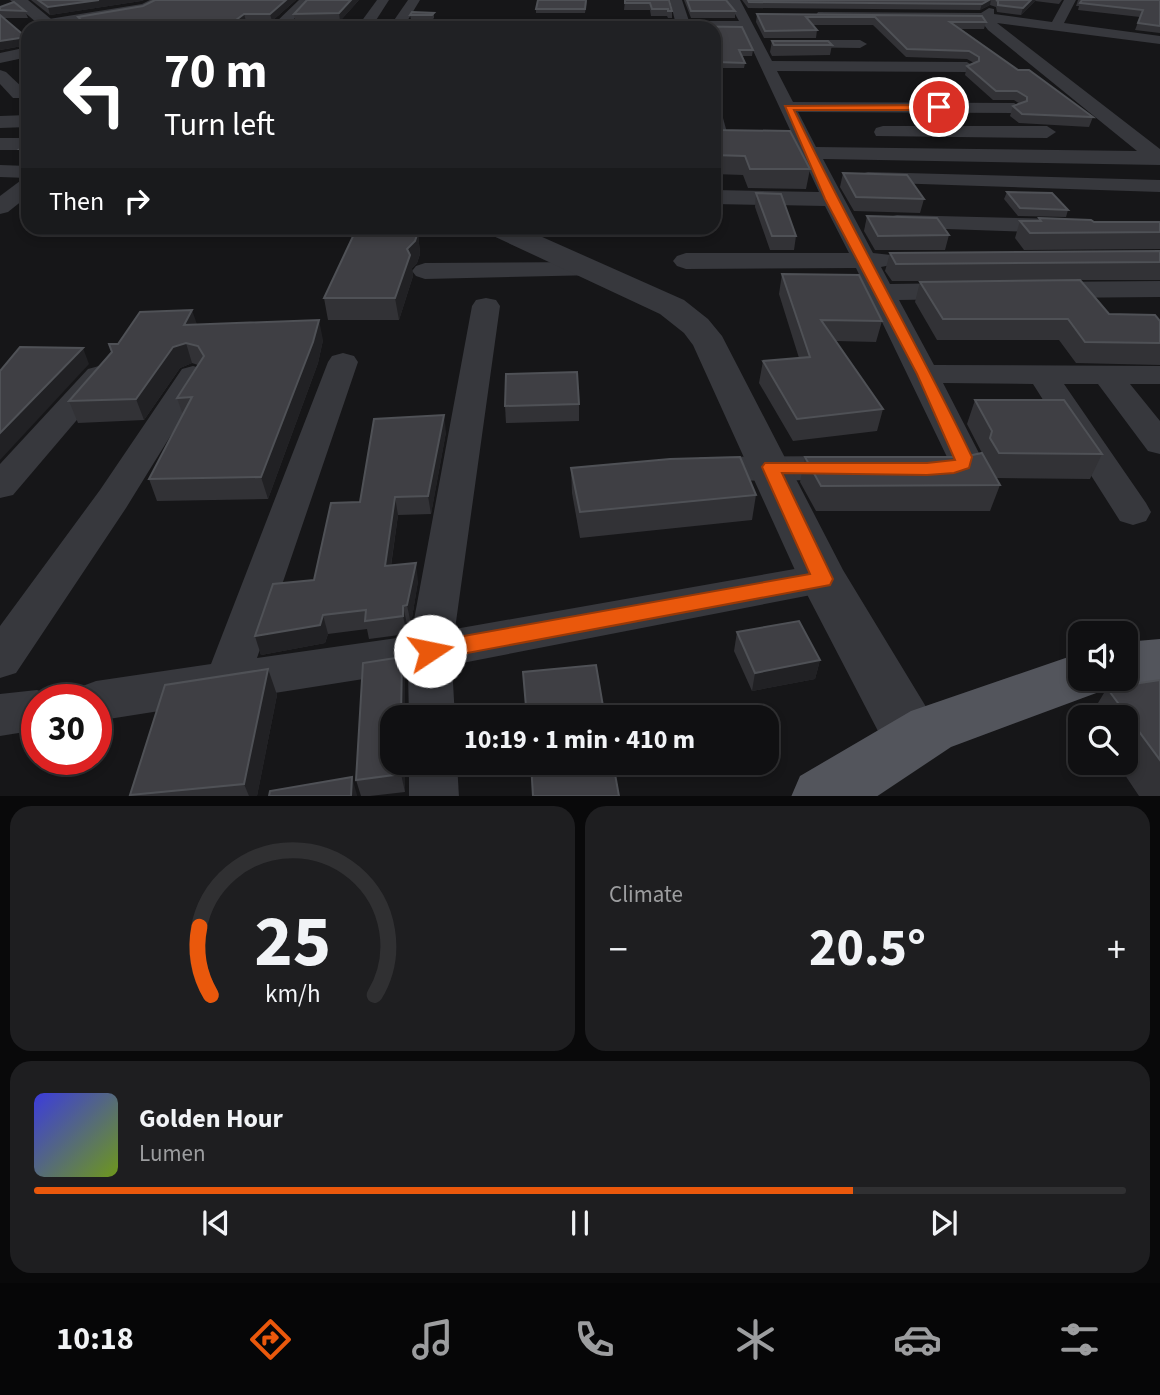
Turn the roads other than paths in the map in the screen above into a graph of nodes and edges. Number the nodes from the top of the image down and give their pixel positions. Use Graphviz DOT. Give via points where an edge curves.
graph roads {
  1 [pos="110,0"];
  2 [pos="160,0"];
  3 [pos="306,0"];
  4 [pos="383,0"];
  5 [pos="414,0"];
  6 [pos="676,0"];
  7 [pos="828,0"];
  8 [pos="895,0"];
  9 [pos="934,0"];
  10 [pos="999,0"];
  11 [pos="1070,0"];
  12 [pos="15,3"];
  13 [pos="443,8"];
  14 [pos="131,10"];
  15 [pos="812,15"];
  16 [pos="839,15"];
  17 [pos="912,15"];
  18 [pos="950,15"];
  19 [pos="985,17"];
  20 [pos="43,21"];
  21 [pos="76,21"];
  22 [pos="284,21"];
  23 [pos="375,21"];
  24 [pos="400,21"];
  25 [pos="436,21"];
  26 [pos="465,21"];
  27 [pos="504,21"];
  28 [pos="529,21"];
  29 [pos="629,21"];
  30 [pos="682,21"];
  31 [pos="1056,26"];
  32 [pos="721,37"];
  33 [pos="1160,40"];
  34 [pos="860,44"];
  35 [pos="762,50"];
  36 [pos="21,54"];
  37 [pos="0,58"];
  38 [pos="880,67"];
  39 [pos="967,67"];
  40 [pos="0,75"];
  41 [pos="19,94"];
  42 [pos="1014,108"];
  43 [pos="21,121"];
  44 [pos="0,122"];
  45 [pos="869,132"];
  46 [pos="1047,132"];
  47 [pos="721,140"];
  48 [pos="743,140"];
  49 [pos="802,140"];
  50 [pos="0,144"];
  51 [pos="21,144"];
  52 [pos="1158,158"];
  53 [pos="0,171"];
  54 [pos="21,172"];
  55 [pos="826,188"];
  56 [pos="1155,191"];
  57 [pos="721,196"];
  58 [pos="843,221"];
  59 [pos="1080,227"];
  60 [pos="514,235"];
  61 [pos="863,260"];
  62 [pos="904,260"];
  63 [pos="686,261"];
  64 [pos="588,270"];
  65 [pos="425,271"];
  66 [pos="1160,289"];
  67 [pos="979,291"];
  68 [pos="1021,291"];
  69 [pos="881,292"];
  70 [pos="486,306"];
  71 [pos="343,362"];
  72 [pos="103,371"];
  73 [pos="925,374"];
  74 [pos="193,375"];
  75 [pos="1043,375"];
  76 [pos="1107,375"];
  77 [pos="1160,375"];
  78 [pos="1160,443"];
  79 [pos="771,467"];
  80 [pos="674,469"];
  81 [pos="0,486"];
  82 [pos="1133,512"];
  83 [pos="822,579"];
  84 [pos="4,647"];
  85 [pos="430,651"];
  86 [pos="1160,662"];
  87 [pos="1138,664"];
  88 [pos="1068,680"];
  89 [pos="227,681"];
  90 [pos="112,699"];
  91 [pos="432,705"];
  92 [pos="21,712"];
  93 [pos="0,715"];
  94 [pos="913,739"];
  95 [pos="433,775"];
  96 [pos="434,796"];
  97 [pos="822,796"];
  1 -- 14 [label="street"];
  2 -- 14 [label="street"];
  3 -- 22 [label="street"];
  4 -- 23 [label="street"];
  5 -- 24 [label="street"];
  6 -- 30 [label="street"];
  7 -- 16 [label="street"];
  8 -- 17 [label="street"];
  9 -- 18 [label="street"];
  10 -- 19 [label="street"];
  11 -- 31 [label="street"];
  12 -- 20 [label="street"];
  13 -- 25 [label="street"];
  14 -- 21 [label="street"];
  15 -- 16 [label="street"];
  16 -- 17 [label="street"];
  16 -- 34 [label="street"];
  17 -- 18 [label="street"];
  18 -- 19 [label="street"];
  19 -- 31 [label="street"];
  19 -- 52 [label="street"];
  26 -- 27 [label="street"];
  28 -- 29 [label="street"];
  31 -- 33 [label="street"];
  32 -- 35 [label="street"];
  34 -- 35 [label="street"];
  34 -- 38 [label="street"];
  35 -- 38 [label="street"];
  35 -- 42 [label="street"];
  35 -- 49 [label="street"];
  36 -- 37 [label="street"];
  38 -- 39 [label="street"];
  40 -- 41 [label="street"];
  43 -- 44 [label="street"];
  45 -- 46 [label="street"];
  47 -- 48 [label="street"];
  49 -- 52 [label="street"];
  49 -- 55 [label="street"];
  50 -- 51 [label="street"];
  53 -- 54 [label="street"];
  55 -- 56 [label="street"];
  55 -- 57 [label="street"];
  55 -- 58 [label="street"];
  58 -- 59 [label="street"];
  58 -- 61 [label="street"];
  60 -- 64 [label="street"];
  61 -- 62 [label="street"];
  61 -- 63 [label="street"];
  61 -- 69 [label="street"];
  64 -- 65 [label="street"];
  64 -- 79 [label="street" via="672,307 696,326 715,352"];
  66 -- 68 [label="street"];
  67 -- 69 [label="street"];
  69 -- 73 [label="street"];
  70 -- 85 [label="street"];
  71 -- 89 [label="street"];
  72 -- 81 [label="street"];
  73 -- 75 [label="street"];
  73 -- 79 [label="street" via="964,457 963,464 888,469"];
  74 -- 84 [label="street" via="113,499"];
  75 -- 76 [label="street"];
  75 -- 82 [label="street"];
  76 -- 77 [label="street"];
  76 -- 78 [label="street"];
  79 -- 80 [label="street"];
  79 -- 83 [label="street"];
  83 -- 85 [label="street"];
  83 -- 94 [label="street"];
  85 -- 89 [label="street"];
  85 -- 91 [label="street"];
  86 -- 87 [label="main road"];
  88 -- 94 [label="main road"];
  89 -- 90 [label="street"];
  92 -- 93 [label="street"];
  94 -- 97 [label="main road"];
  95 -- 96 [label="street"];
}
